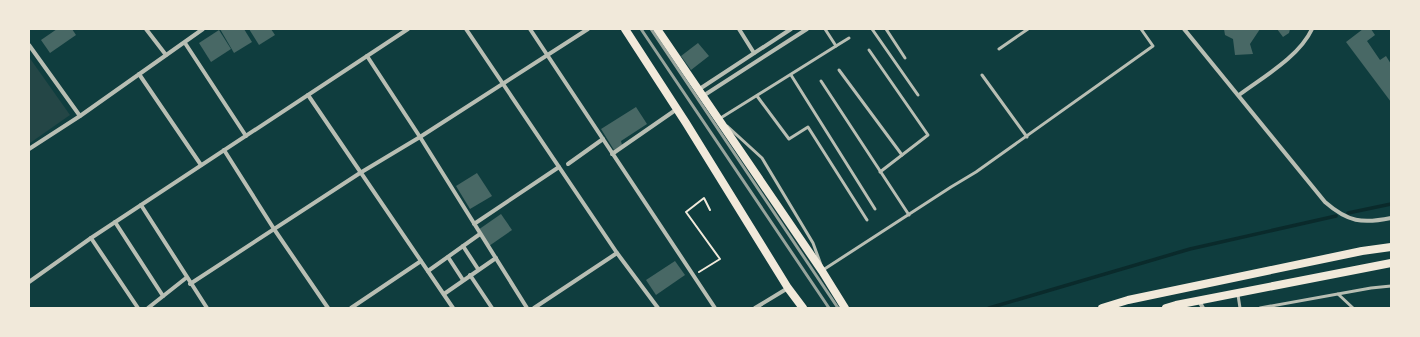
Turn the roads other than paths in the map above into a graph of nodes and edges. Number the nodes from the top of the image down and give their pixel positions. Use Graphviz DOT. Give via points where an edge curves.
graph roads {
  1 [pos="146,29"];
  2 [pos="203,29"];
  3 [pos="408,29"];
  4 [pos="466,29"];
  5 [pos="530,29"];
  6 [pos="588,29"];
  7 [pos="626,29"];
  8 [pos="657,29"];
  9 [pos="739,29"];
  10 [pos="791,29"];
  11 [pos="807,29"];
  12 [pos="824,29"];
  13 [pos="872,29"];
  14 [pos="886,29"];
  15 [pos="1028,29"];
  16 [pos="1141,29"];
  17 [pos="1184,29"];
  18 [pos="1312,29"];
  19 [pos="849,38"];
  20 [pos="185,43"];
  21 [pos="29,45"];
  22 [pos="836,46"];
  23 [pos="999,49"];
  24 [pos="869,50"];
  25 [pos="754,53"];
  26 [pos="166,55"];
  27 [pos="548,55"];
  28 [pos="367,56"];
  29 [pos="905,58"];
  30 [pos="839,70"];
  31 [pos="139,74"];
  32 [pos="791,75"];
  33 [pos="982,75"];
  34 [pos="821,82"];
  35 [pos="503,84"];
  36 [pos="700,93"];
  37 [pos="308,95"];
  38 [pos="918,95"];
  39 [pos="1239,95"];
  40 [pos="757,96"];
  41 [pos="677,109"];
  42 [pos="80,116"];
  43 [pos="718,119"];
  44 [pos="246,136"];
  45 [pos="1027,136"];
  46 [pos="420,137"];
  47 [pos="603,139"];
  48 [pos="29,149"];
  49 [pos="224,150"];
  50 [pos="612,154"];
  51 [pos="902,155"];
  52 [pos="568,164"];
  53 [pos="201,165"];
  54 [pos="559,167"];
  55 [pos="880,172"];
  56 [pos="360,173"];
  57 [pos="141,205"];
  58 [pos="874,209"];
  59 [pos="909,214"];
  60 [pos="1391,218"];
  61 [pos="867,220"];
  62 [pos="115,222"];
  63 [pos="474,224"];
  64 [pos="274,229"];
  65 [pos="480,234"];
  66 [pos="91,238"];
  67 [pos="463,246"];
  68 [pos="1391,247"];
  69 [pos="617,253"];
  70 [pos="448,257"];
  71 [pos="496,258"];
  72 [pos="421,261"];
  73 [pos="1391,263"];
  74 [pos="478,269"];
  75 [pos="428,271"];
  76 [pos="822,271"];
  77 [pos="470,275"];
  78 [pos="186,278"];
  79 [pos="463,280"];
  80 [pos="29,282"];
  81 [pos="190,284"];
  82 [pos="1391,286"];
  83 [pos="788,288"];
  84 [pos="1237,293"];
  85 [pos="444,294"];
  86 [pos="1338,294"];
  87 [pos="163,296"];
  88 [pos="1201,304"];
  89 [pos="138,308"];
  90 [pos="148,308"];
  91 [pos="207,308"];
  92 [pos="328,308"];
  93 [pos="352,308"];
  94 [pos="453,308"];
  95 [pos="492,308"];
  96 [pos="526,308"];
  97 [pos="534,308"];
  98 [pos="658,308"];
  99 [pos="715,308"];
  100 [pos="755,308"];
  101 [pos="803,308"];
  102 [pos="845,308"];
  103 [pos="1102,308"];
  104 [pos="1166,308"];
  105 [pos="1240,308"];
  106 [pos="1260,308"];
  107 [pos="1353,308"];
  1 -- 26 [label="street"];
  2 -- 20 [label="street"];
  3 -- 28 [label="street"];
  4 -- 35 [label="street"];
  5 -- 27 [label="street"];
  6 -- 27 [label="street"];
  7 -- 41 [label="main road"];
  8 -- 36 [label="main road"];
  9 -- 25 [label="street"];
  10 -- 25 [label="street"];
  11 -- 36 [label="street"];
  12 -- 22 [label="lane"];
  13 -- 38 [label="lane"];
  14 -- 29 [label="lane"];
  15 -- 23 [label="lane"];
  16 -- 45 [label="lane" via="1153,46"];
  17 -- 39 [label="street"];
  18 -- 39 [label="street" via="1289,58"];
  19 -- 22 [label="lane"];
  20 -- 26 [label="street"];
  20 -- 44 [label="street"];
  21 -- 42 [label="street"];
  22 -- 32 [label="lane"];
  24 -- 51 [label="lane" via="928,135"];
  25 -- 36 [label="street"];
  26 -- 31 [label="street"];
  27 -- 35 [label="street"];
  27 -- 47 [label="street"];
  28 -- 37 [label="street"];
  28 -- 46 [label="street"];
  30 -- 51 [label="lane"];
  31 -- 42 [label="street"];
  31 -- 53 [label="street"];
  32 -- 40 [label="lane"];
  32 -- 58 [label="lane"];
  33 -- 45 [label="lane"];
  34 -- 55 [label="lane"];
  35 -- 46 [label="street"];
  35 -- 54 [label="street"];
  36 -- 43 [label="main road"];
  37 -- 44 [label="street"];
  37 -- 56 [label="street"];
  39 -- 60 [label="street" via="1326,202 1337,212 1348,218 1365,221"];
  40 -- 43 [label="lane"];
  40 -- 61 [label="lane" via="789,139 808,127"];
  41 -- 50 [label="street"];
  41 -- 83 [label="main road"];
  42 -- 48 [label="street"];
  43 -- 76 [label="main road"];
  43 -- 76 [label="lane" via="762,158 813,244"];
  44 -- 49 [label="street"];
  45 -- 59 [label="lane"];
  46 -- 56 [label="street"];
  46 -- 63 [label="street"];
  47 -- 50 [label="street"];
  47 -- 52 [label="street"];
  49 -- 53 [label="street"];
  49 -- 64 [label="street"];
  50 -- 99 [label="street"];
  51 -- 55 [label="lane"];
  53 -- 57 [label="street"];
  54 -- 63 [label="street"];
  54 -- 69 [label="street"];
  55 -- 59 [label="lane"];
  56 -- 64 [label="street"];
  56 -- 72 [label="street"];
  57 -- 62 [label="street"];
  57 -- 78 [label="street"];
  59 -- 76 [label="lane"];
  62 -- 66 [label="street"];
  62 -- 87 [label="street"];
  63 -- 65 [label="street"];
  64 -- 81 [label="street"];
  64 -- 92 [label="street"];
  65 -- 67 [label="street"];
  65 -- 71 [label="street"];
  66 -- 80 [label="street"];
  66 -- 89 [label="street"];
  67 -- 70 [label="street"];
  67 -- 74 [label="street"];
  68 -- 103 [label="main road" via="1128,300"];
  69 -- 97 [label="street"];
  69 -- 98 [label="street"];
  70 -- 75 [label="street"];
  70 -- 79 [label="street"];
  71 -- 74 [label="street"];
  71 -- 96 [label="street"];
  72 -- 75 [label="street"];
  72 -- 93 [label="street"];
  73 -- 84 [label="main road"];
  74 -- 77 [label="street"];
  75 -- 85 [label="street"];
  76 -- 102 [label="main road"];
  77 -- 79 [label="street"];
  77 -- 95 [label="street"];
  78 -- 81 [label="street"];
  78 -- 87 [label="street"];
  79 -- 85 [label="street"];
  81 -- 91 [label="street"];
  82 -- 86 [label="lane"];
  83 -- 100 [label="street"];
  83 -- 101 [label="main road"];
  84 -- 88 [label="main road"];
  84 -- 105 [label="lane"];
  85 -- 94 [label="street"];
  86 -- 106 [label="lane"];
  86 -- 107 [label="lane"];
  87 -- 90 [label="street"];
  88 -- 104 [label="main road"];
}
